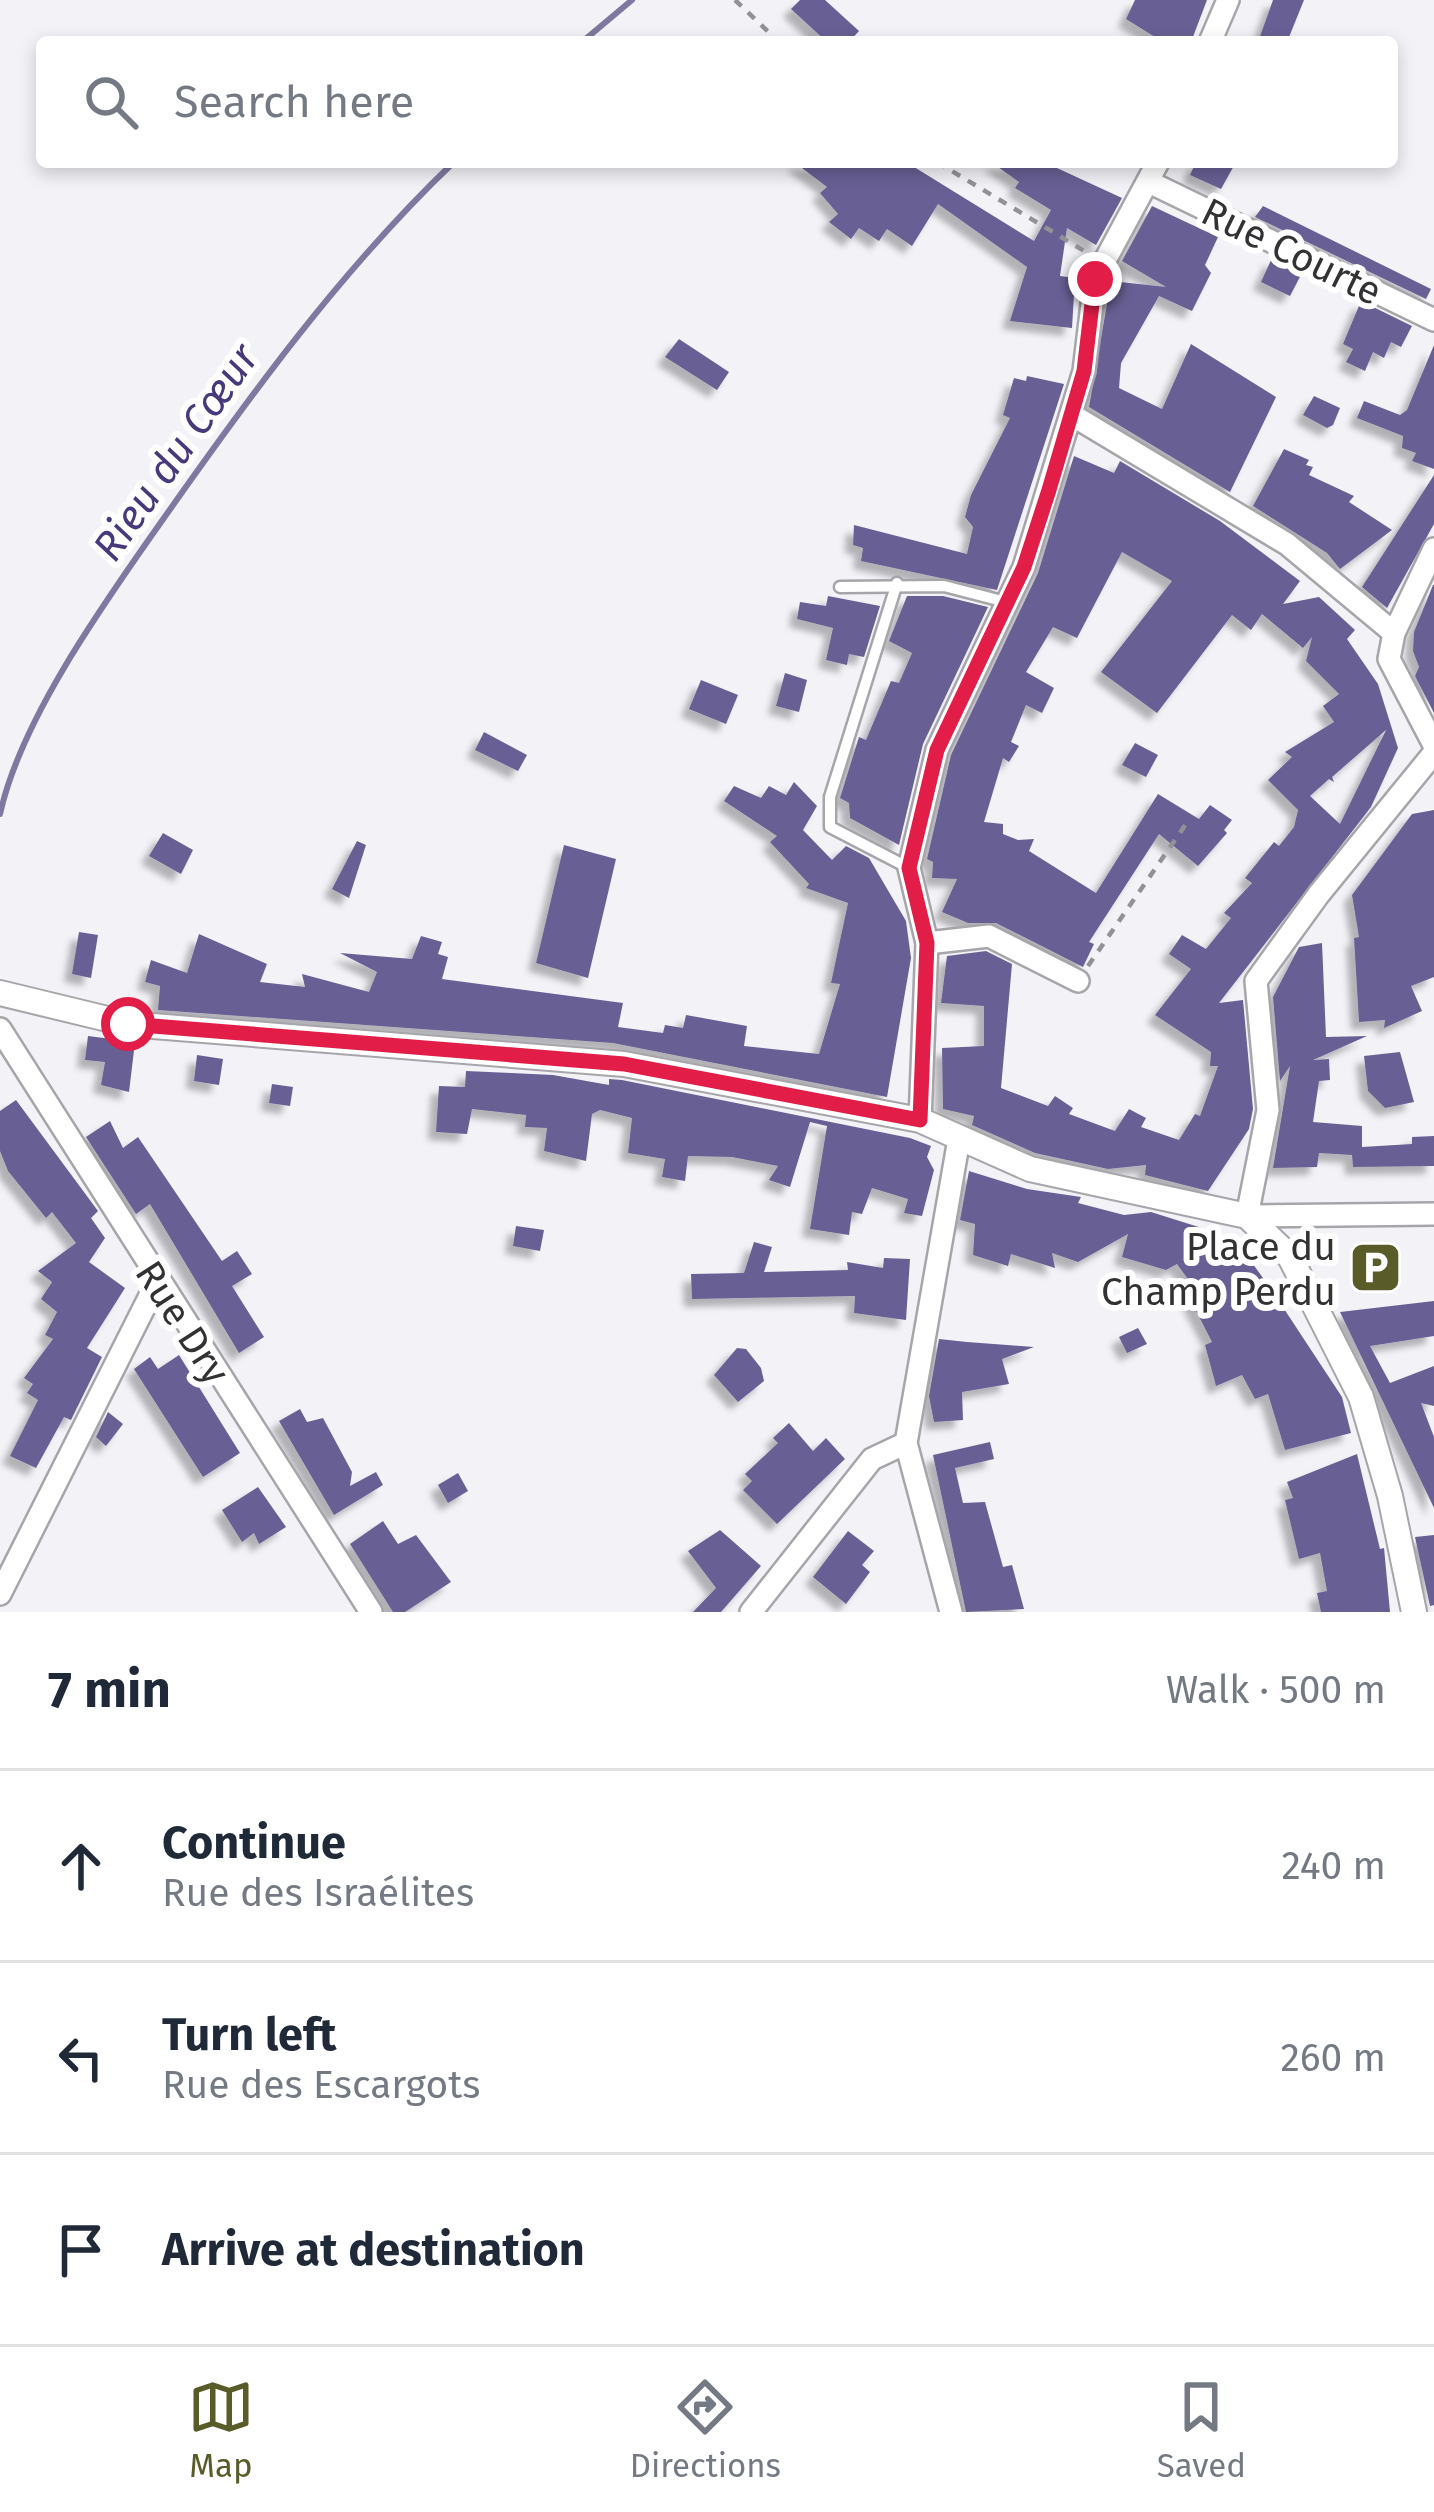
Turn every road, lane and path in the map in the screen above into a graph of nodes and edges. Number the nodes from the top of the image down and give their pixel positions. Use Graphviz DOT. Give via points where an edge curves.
graph roads {
  1 [pos="735,0"];
  2 [pos="1228,0"];
  3 [pos="773,36"];
  4 [pos="1213,36"];
  5 [pos="947,168"];
  6 [pos="1154,172"];
  7 [pos="1102,262"];
  8 [pos="1434,320"];
  9 [pos="1072,415"];
  10 [pos="1434,550"];
  11 [pos="898,584"];
  12 [pos="840,586"];
  13 [pos="1006,602"];
  14 [pos="1394,633"];
  15 [pos="1434,749"];
  16 [pos="1186,824"];
  17 [pos="909,868"];
  18 [pos="927,943"];
  19 [pos="1078,981"];
  20 [pos="0,993"];
  21 [pos="0,1029"];
  22 [pos="920,1120"];
  23 [pos="958,1139"];
  24 [pos="1434,1214"];
  25 [pos="1247,1216"];
  26 [pos="158,1282"];
  27 [pos="906,1443"];
  28 [pos="0,1594"];
  29 [pos="370,1612"];
  30 [pos="751,1612"];
  31 [pos="951,1612"];
  32 [pos="1414,1612"];
  1 -- 3 [label="path"];
  2 -- 4 [label="street"];
  5 -- 7 [label="path"];
  6 -- 7 [label="street"];
  6 -- 8 [label="street, Rue Courte"];
  7 -- 9 [label="street"];
  9 -- 13 [label="street"];
  9 -- 14 [label="street" via="1287,544"];
  10 -- 14 [label="street"];
  11 -- 12 [label="lane"];
  11 -- 13 [label="lane"];
  11 -- 17 [label="lane" via="830,797 830,827"];
  13 -- 17 [label="street" via="937,750"];
  14 -- 15 [label="street" via="1389,659"];
  15 -- 25 [label="street" via="1256,982 1268,1110"];
  16 -- 19 [label="path"];
  17 -- 18 [label="street"];
  18 -- 19 [label="street" via="989,936"];
  18 -- 22 [label="street"];
  20 -- 22 [label="street" via="128,1024 624,1064"];
  21 -- 26 [label="street, Rue Dry"];
  22 -- 23 [label="street"];
  23 -- 25 [label="street" via="1030,1169"];
  23 -- 27 [label="street"];
  24 -- 25 [label="street"];
  25 -- 32 [label="street" via="1290,1257 1361,1397"];
  26 -- 28 [label="street"];
  26 -- 29 [label="street, Rue Dry"];
  27 -- 30 [label="street" via="872,1459"];
  27 -- 31 [label="street"];
}
